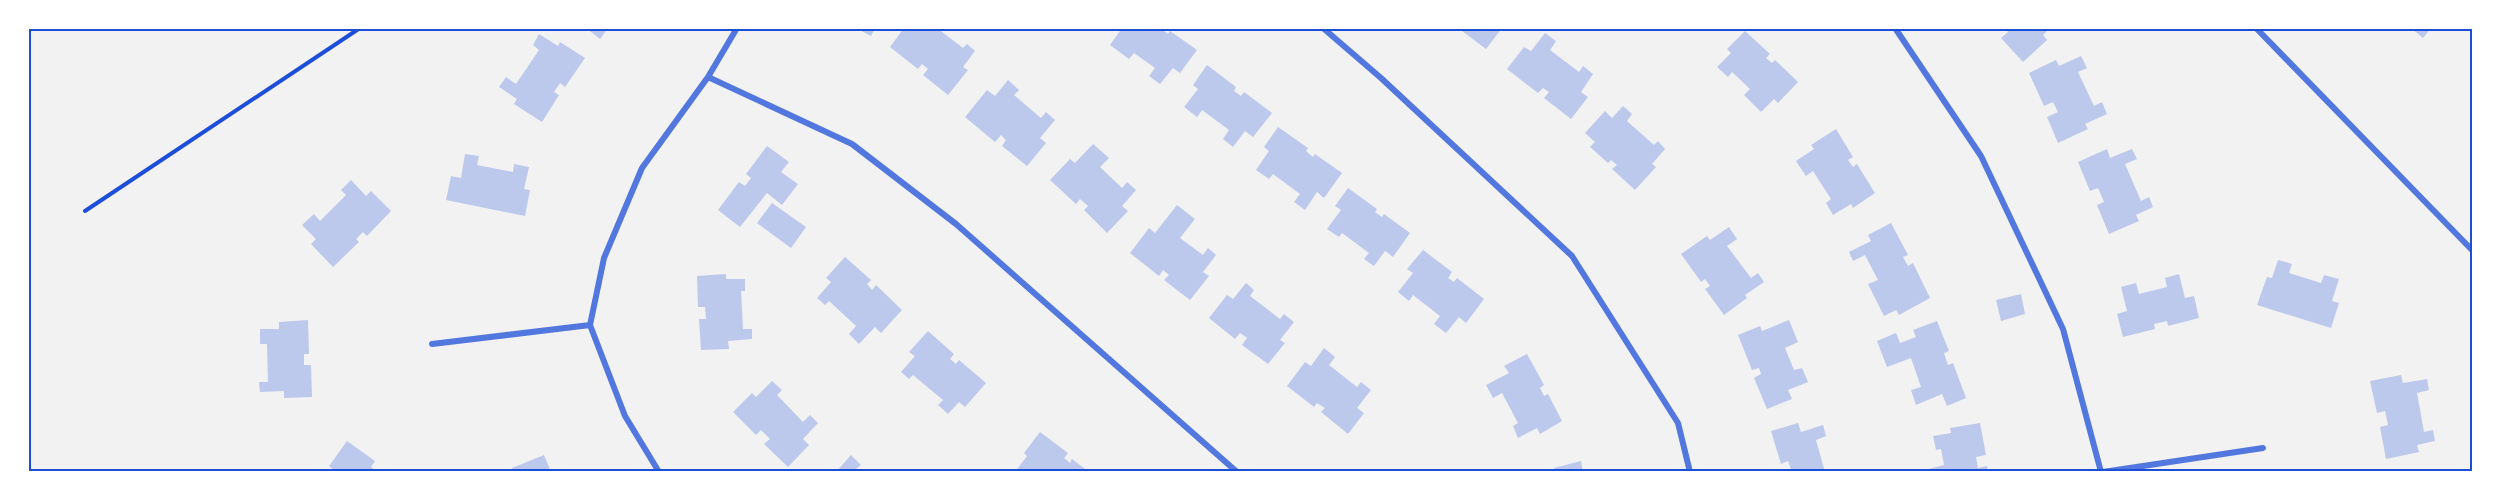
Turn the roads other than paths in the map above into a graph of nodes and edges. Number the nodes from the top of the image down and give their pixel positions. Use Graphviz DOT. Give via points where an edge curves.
graph roads {
  1 [pos="737,28"];
  2 [pos="1323,28"];
  3 [pos="1894,28"];
  4 [pos="2256,28"];
  5 [pos="708,77"];
  6 [pos="2472,250"];
  7 [pos="590,325"];
  8 [pos="432,344"];
  9 [pos="2264,448"];
  10 [pos="659,471"];
  11 [pos="1237,471"];
  12 [pos="1690,471"];
  13 [pos="2102,471"];
  1 -- 5 [label="street"];
  2 -- 12 [label="street" via="1572,256 1678,423"];
  3 -- 13 [label="street" via="1981,156 2063,329"];
  4 -- 6 [label="street"];
  5 -- 7 [label="street" via="642,168 604,258"];
  5 -- 11 [label="street" via="852,144 957,224"];
  7 -- 8 [label="street"];
  7 -- 10 [label="street" via="624,416"];
  9 -- 13 [label="street"];
}
